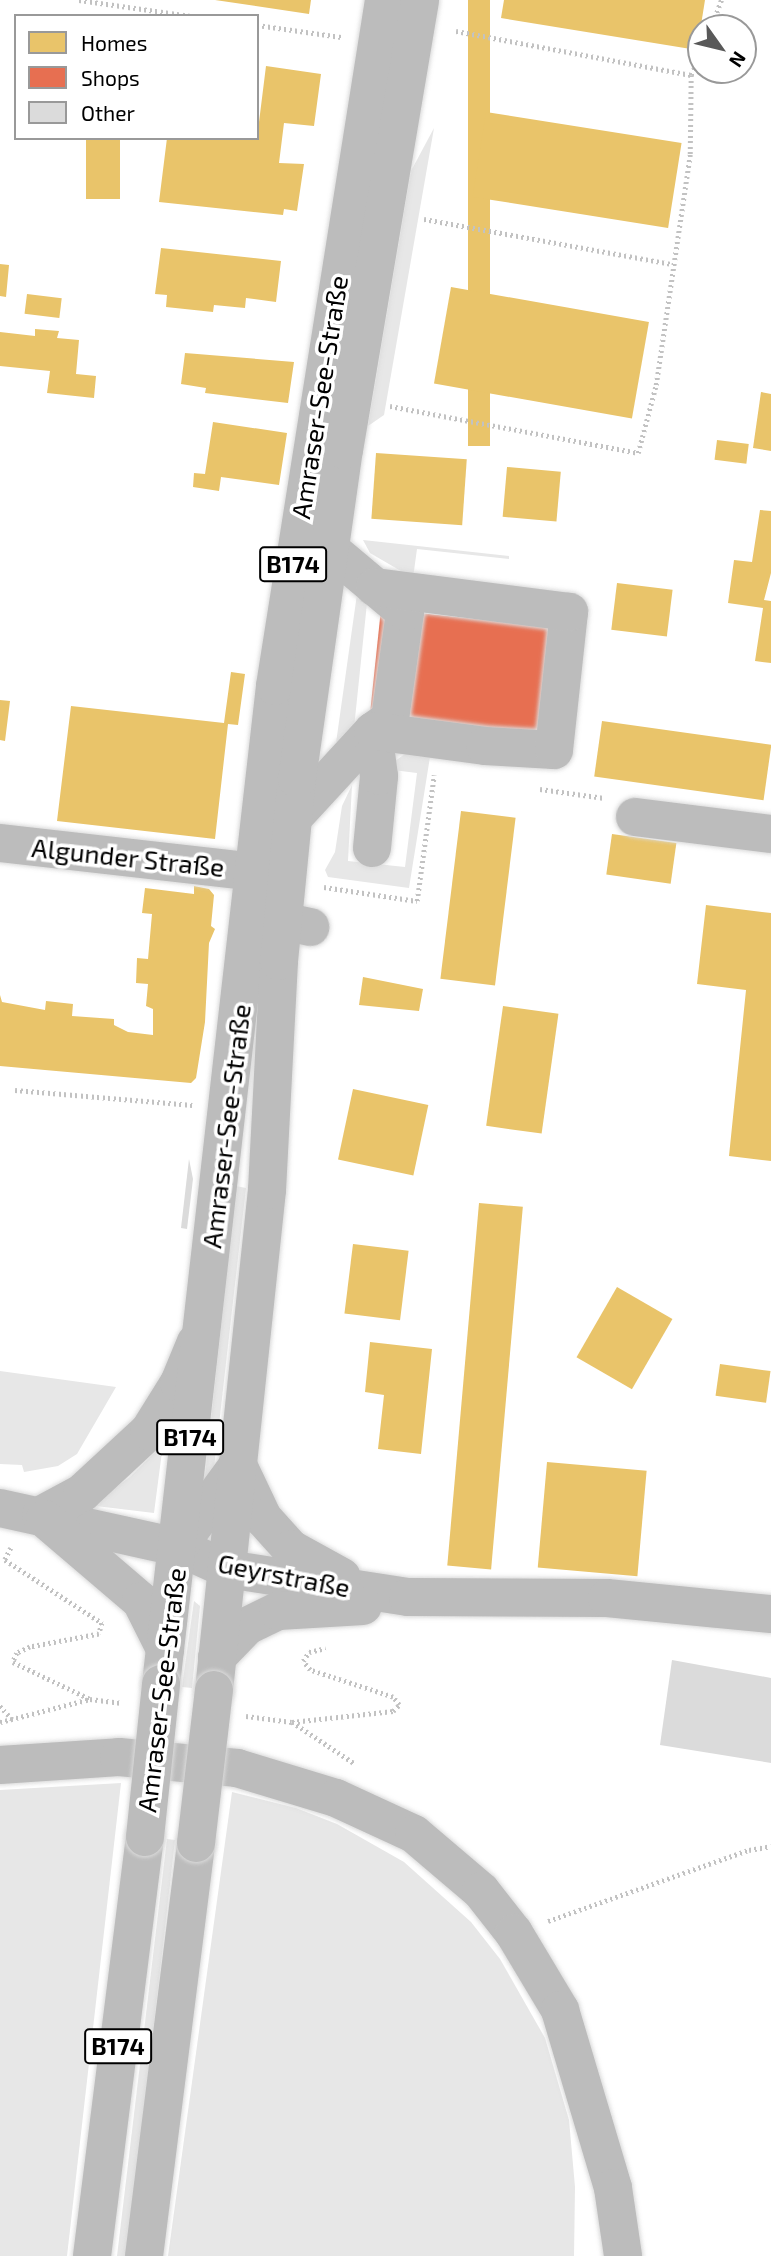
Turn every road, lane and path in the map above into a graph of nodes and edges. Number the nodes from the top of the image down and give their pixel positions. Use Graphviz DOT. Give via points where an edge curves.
graph roads {
  1 [pos="79,0"];
  2 [pos="384,0"];
  3 [pos="420,0"];
  4 [pos="177,14"];
  5 [pos="259,25"];
  6 [pos="456,31"];
  7 [pos="347,38"];
  8 [pos="687,74"];
  9 [pos="691,84"];
  10 [pos="424,219"];
  11 [pos="671,264"];
  12 [pos="390,406"];
  13 [pos="330,549"];
  14 [pos="375,587"];
  15 [pos="373,731"];
  16 [pos="447,777"];
  17 [pos="528,788"];
  18 [pos="635,817"];
  19 [pos="293,818"];
  20 [pos="771,834"];
  21 [pos="372,848"];
  22 [pos="8,853"];
  23 [pos="270,876"];
  24 [pos="15,1090"];
  25 [pos="195,1105"];
  26 [pos="203,1327"];
  27 [pos="238,1465"];
  28 [pos="0,1508"];
  29 [pos="41,1515"];
  30 [pos="178,1547"];
  31 [pos="11,1548"];
  32 [pos="228,1569"];
  33 [pos="408,1597"];
  34 [pos="771,1614"];
  35 [pos="336,1646"];
  36 [pos="163,1666"];
  37 [pos="215,1673"];
  38 [pos="90,1699"];
  39 [pos="0,1706"];
  40 [pos="292,1721"];
  41 [pos="0,1722"];
  42 [pos="0,1765"];
  43 [pos="771,1846"];
  44 [pos="514,1933"];
  45 [pos="613,2188"];
  46 [pos="92,2256"];
  47 [pos="144,2256"];
  48 [pos="599,2256"];
  49 [pos="622,2256"];
  1 -- 4 [label="path"];
  2 -- 23 [label="main road, Amraser-See-Straße / B174" via="303,499"];
  3 -- 13 [label="main road, Amraser-See-Straße / B174"];
  5 -- 7 [label="path"];
  6 -- 8 [label="path"];
  9 -- 11 [label="path" via="690,154"];
  10 -- 11 [label="path"];
  11 -- 12 [label="path" via="656,385 638,453"];
  13 -- 14 [label="main road"];
  13 -- 19 [label="main road, Amraser-See-Straße / B174"];
  14 -- 15 [label="main road" via="405,612 390,719"];
  14 -- 15 [label="main road" via="466,591 569,611 554,750"];
  15 -- 19 [label="main road"];
  15 -- 21 [label="main road" via="379,776"];
  16 -- 23 [label="path" via="434,775 417,901"];
  17 -- 18 [label="path" via="635,802"];
  18 -- 20 [label="main road"];
  19 -- 23 [label="main road, Amraser-See-Straße / B174"];
  22 -- 23 [label="main road, Algunder Straße"];
  23 -- 26 [label="main road, Amraser-See-Straße / B174"];
  23 -- 27 [label="main road, Amraser-See-Straße / B174" via="296,924"];
  24 -- 25 [label="path"];
  26 -- 29 [label="main road" via="179,1383 149,1431 103,1477"];
  26 -- 30 [label="main road, Amraser-See-Straße / B174"];
  27 -- 30 [label="main road"];
  27 -- 32 [label="main road, Amraser-See-Straße / B174"];
  27 -- 33 [label="main road, Geyrstraße" via="263,1518 291,1549 331,1574"];
  28 -- 29 [label="main road, Geyrstraße"];
  29 -- 30 [label="main road, Geyrstraße"];
  29 -- 36 [label="main road" via="141,1601"];
  30 -- 32 [label="main road, Geyrstraße"];
  30 -- 36 [label="main road, Amraser-See-Straße / B174"];
  31 -- 38 [label="path" via="5,1560 102,1623 99,1634 30,1647 16,1653 13,1662"];
  32 -- 33 [label="main road, Geyrstraße"];
  32 -- 37 [label="main road, Amraser-See-Straße / B174"];
  33 -- 34 [label="main road, Geyrstraße" via="607,1598"];
  33 -- 37 [label="main road, Geyrstraße" via="351,1608 278,1611 247,1626"];
  35 -- 40 [label="path" via="309,1652 303,1661 310,1670 393,1697 399,1705 393,1711"];
  36 -- 46 [label="main road, Amraser-See-Straße / B174, bridge"];
  37 -- 47 [label="main road, Amraser-See-Straße / B174, bridge"];
  39 -- 41 [label="path" via="12,1719"];
  42 -- 44 [label="main road" via="119,1757 266,1774 335,1798 414,1835 481,1891"];
  43 -- 44 [label="path"];
  44 -- 45 [label="main road" via="561,2010"];
  45 -- 48 [label="main road"];
  45 -- 49 [label="main road"];
}
